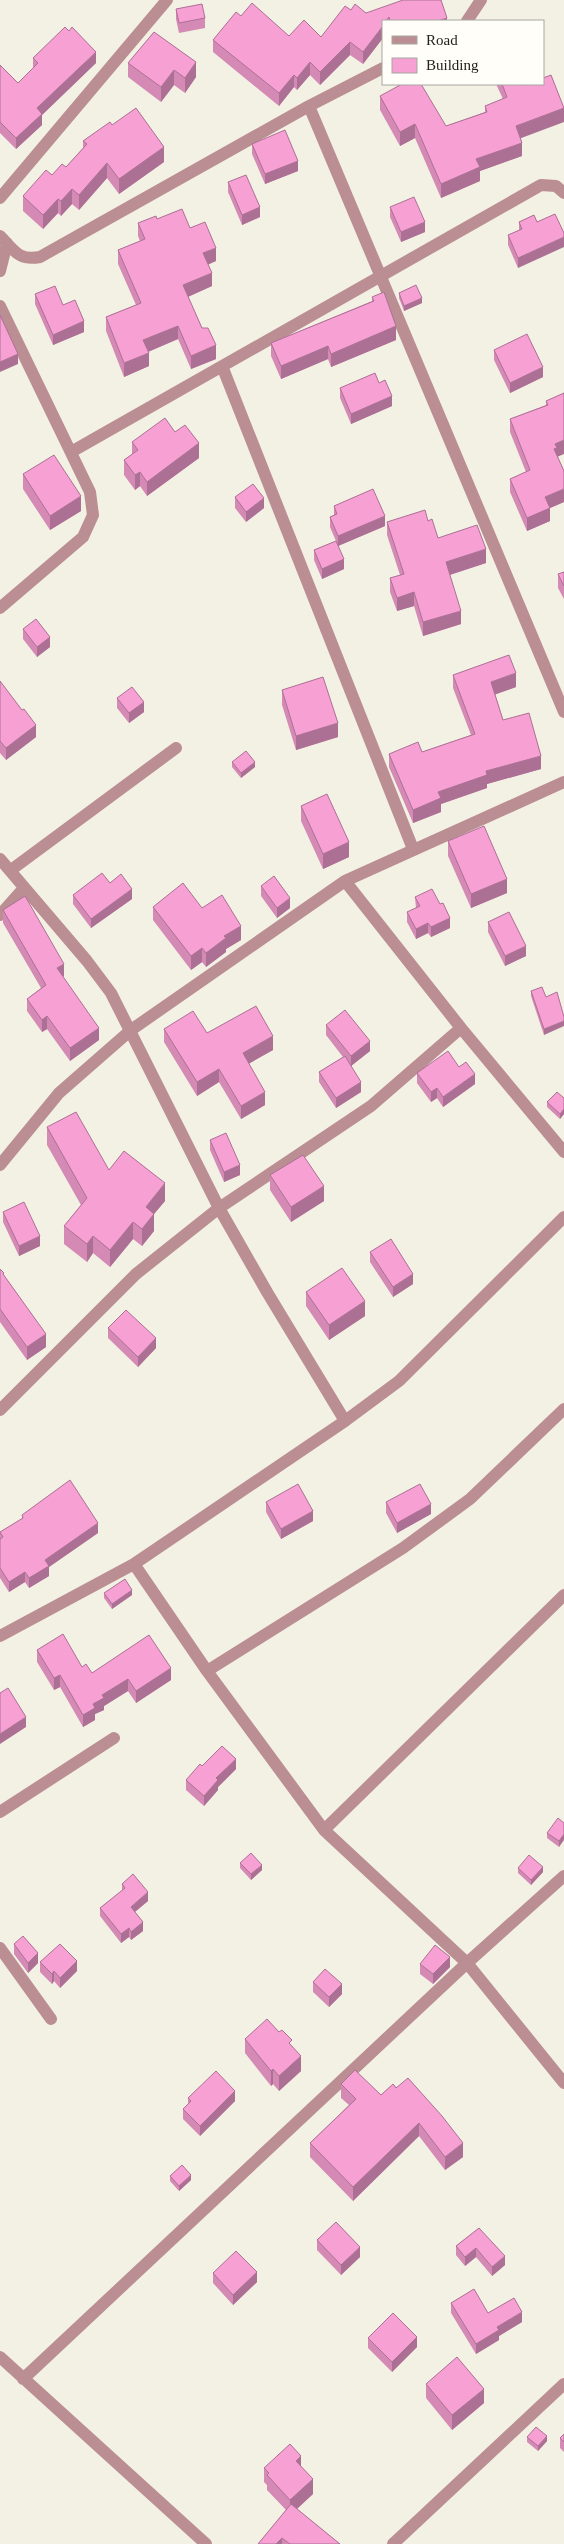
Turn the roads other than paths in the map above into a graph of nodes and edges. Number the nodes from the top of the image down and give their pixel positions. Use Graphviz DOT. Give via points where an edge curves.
graph roads {
  1 [pos="167,0"];
  2 [pos="481,0"];
  3 [pos="468,20"];
  4 [pos="382,69"];
  5 [pos="309,106"];
  6 [pos="564,193"];
  7 [pos="0,198"];
  8 [pos="4,240"];
  9 [pos="0,271"];
  10 [pos="380,276"];
  11 [pos="0,306"];
  12 [pos="222,366"];
  13 [pos="71,452"];
  14 [pos="0,608"];
  15 [pos="564,712"];
  16 [pos="176,748"];
  17 [pos="564,782"];
  18 [pos="413,849"];
  19 [pos="0,859"];
  20 [pos="11,870"];
  21 [pos="345,881"];
  22 [pos="24,888"];
  23 [pos="0,915"];
  24 [pos="461,1028"];
  25 [pos="131,1030"];
  26 [pos="564,1152"];
  27 [pos="0,1165"];
  28 [pos="219,1208"];
  29 [pos="564,1218"];
  30 [pos="564,1409"];
  31 [pos="0,1410"];
  32 [pos="345,1421"];
  33 [pos="134,1564"];
  34 [pos="564,1595"];
  35 [pos="0,1636"];
  36 [pos="208,1671"];
  37 [pos="114,1738"];
  38 [pos="0,1812"];
  39 [pos="324,1830"];
  40 [pos="564,1876"];
  41 [pos="0,1948"];
  42 [pos="467,1963"];
  43 [pos="51,2019"];
  44 [pos="564,2083"];
  45 [pos="0,2357"];
  46 [pos="23,2379"];
  47 [pos="564,2384"];
  48 [pos="206,2544"];
  49 [pos="393,2544"];
  1 -- 7 [label="street"];
  2 -- 3 [label="street"];
  4 -- 5 [label="street"];
  5 -- 8 [label="street" via="40,257 28,259 19,256"];
  5 -- 10 [label="street"];
  6 -- 10 [label="street" via="556,186 541,186"];
  8 -- 9 [label="street"];
  10 -- 12 [label="street"];
  10 -- 15 [label="street"];
  11 -- 13 [label="street"];
  12 -- 13 [label="street"];
  12 -- 18 [label="street"];
  13 -- 14 [label="street" via="90,492 93,515 83,537"];
  16 -- 20 [label="street"];
  17 -- 18 [label="street"];
  18 -- 21 [label="street"];
  19 -- 20 [label="street"];
  20 -- 22 [label="street"];
  21 -- 24 [label="street"];
  21 -- 25 [label="street"];
  22 -- 23 [label="street"];
  22 -- 25 [label="street" via="87,961 111,993"];
  24 -- 26 [label="street"];
  24 -- 28 [label="street" via="370,1106"];
  25 -- 27 [label="street" via="59,1093"];
  25 -- 28 [label="street"];
  28 -- 31 [label="street" via="136,1274"];
  28 -- 32 [label="street"];
  29 -- 32 [label="street" via="399,1381"];
  30 -- 36 [label="street" via="470,1499 403,1548"];
  32 -- 33 [label="street"];
  33 -- 35 [label="street"];
  33 -- 36 [label="street"];
  34 -- 39 [label="street"];
  36 -- 39 [label="street"];
  37 -- 38 [label="street"];
  39 -- 42 [label="street"];
  40 -- 42 [label="street"];
  41 -- 43 [label="street"];
  42 -- 44 [label="street"];
  42 -- 46 [label="street"];
  45 -- 46 [label="street"];
  46 -- 48 [label="street"];
  47 -- 49 [label="street"];
}
